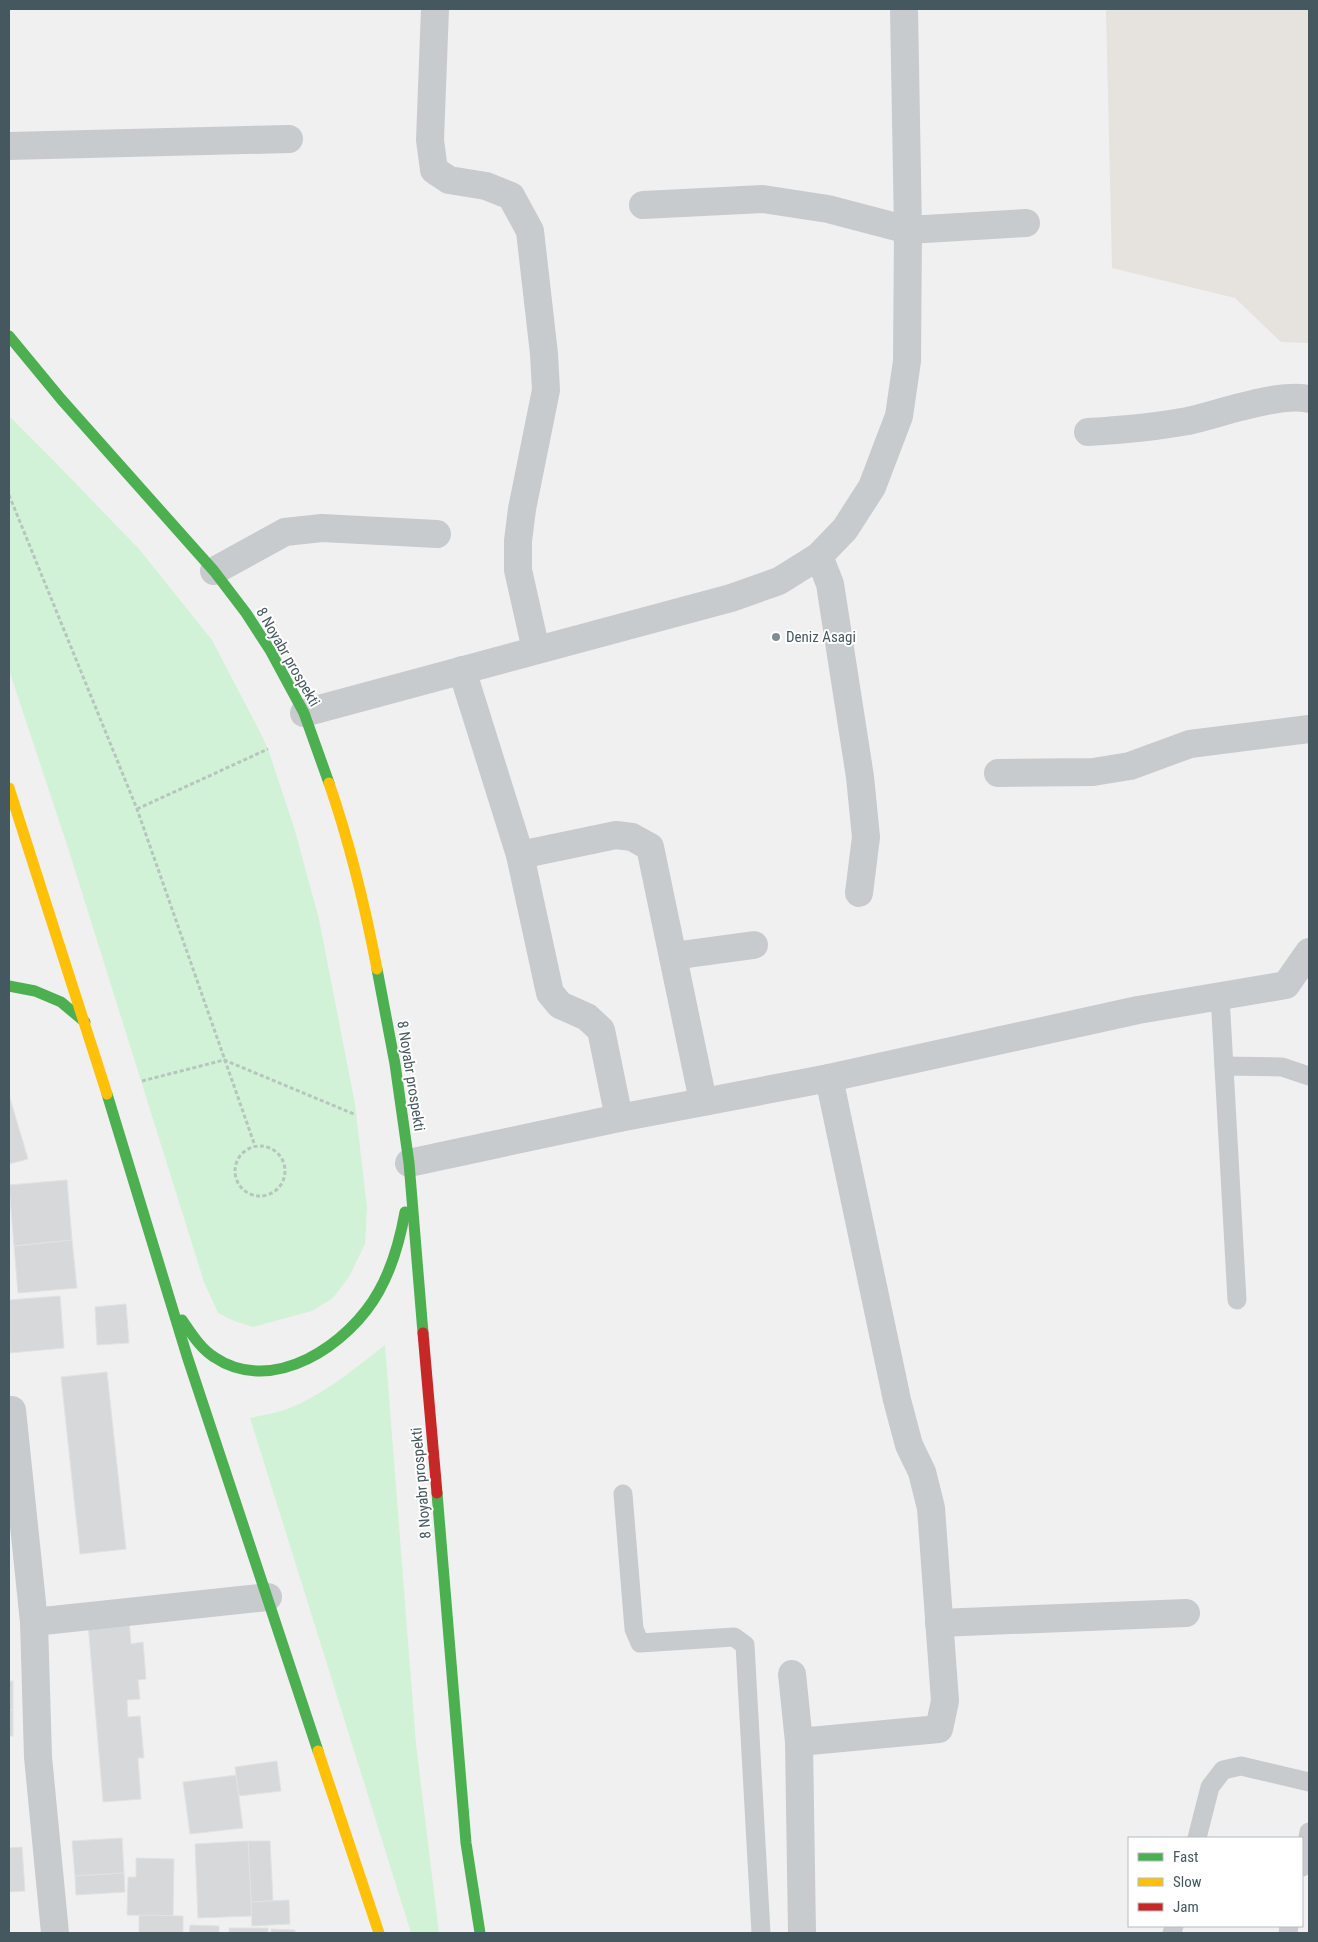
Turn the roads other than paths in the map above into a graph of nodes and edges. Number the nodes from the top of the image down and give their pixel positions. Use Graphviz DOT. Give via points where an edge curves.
graph roads {
  1 [pos="434,9"];
  2 [pos="904,9"];
  3 [pos="289,140"];
  4 [pos="9,146"];
  5 [pos="643,205"];
  6 [pos="1026,223"];
  7 [pos="908,230"];
  8 [pos="9,336"];
  9 [pos="1309,400"];
  10 [pos="1088,432"];
  11 [pos="437,534"];
  12 [pos="819,556"];
  13 [pos="214,571"];
  14 [pos="536,650"];
  15 [pos="462,670"];
  16 [pos="304,713"];
  17 [pos="1309,729"];
  18 [pos="998,773"];
  19 [pos="9,795"];
  20 [pos="520,855"];
  21 [pos="859,893"];
  22 [pos="754,945"];
  23 [pos="1309,952"];
  24 [pos="673,956"];
  25 [pos="1298,984"];
  26 [pos="9,986"];
  27 [pos="1220,996"];
  28 [pos="85,1022"];
  29 [pos="1224,1066"];
  30 [pos="1309,1076"];
  31 [pos="829,1078"];
  32 [pos="703,1101"];
  33 [pos="619,1118"];
  34 [pos="409,1163"];
  35 [pos="1237,1300"];
  36 [pos="170,1302"];
  37 [pos="12,1410"];
  38 [pos="623,1494"];
  39 [pos="268,1597"];
  40 [pos="1186,1613"];
  41 [pos="34,1622"];
  42 [pos="939,1624"];
  43 [pos="792,1674"];
  44 [pos="799,1742"];
  45 [pos="1309,1782"];
  46 [pos="1309,1832"];
  47 [pos="1197,1837"];
  48 [pos="1303,1862"];
  49 [pos="55,1933"];
  50 [pos="380,1933"];
  51 [pos="480,1933"];
  52 [pos="761,1933"];
  53 [pos="802,1933"];
  1 -- 14 [label="street" via="430,140 434,170 449,180 486,186 511,196 530,231 546,390 522,509 518,570"];
  2 -- 7 [label="street"];
  3 -- 4 [label="street"];
  5 -- 7 [label="street" via="763,199 828,209"];
  6 -- 7 [label="street"];
  7 -- 12 [label="street" via="907,361 899,416 872,487 845,529"];
  8 -- 13 [label="main road, 8 Noyabr prospekti" via="61,400"];
  9 -- 10 [label="street" via="1301,397 1274,400 1188,421"];
  11 -- 13 [label="street" via="322,528 285,532"];
  12 -- 14 [label="street" via="778,581 731,598"];
  12 -- 21 [label="street" via="830,584 860,777 866,837"];
  13 -- 16 [label="main road, 8 Noyabr prospekti" via="270,650"];
  14 -- 15 [label="street"];
  15 -- 16 [label="street"];
  15 -- 20 [label="street"];
  16 -- 34 [label="main road, 8 Noyabr prospekti" via="343,824 366,917 395,1064"];
  17 -- 18 [label="street" via="1190,744 1130,766 1093,772"];
  19 -- 28 [label="main road"];
  20 -- 24 [label="street" via="616,835 632,837 650,847"];
  20 -- 33 [label="street" via="550,993 560,1005 587,1016 601,1030"];
  22 -- 24 [label="street"];
  23 -- 25 [label="street"];
  24 -- 32 [label="street"];
  25 -- 27 [label="street"];
  26 -- 28 [label="main road" via="35,991 61,1002"];
  27 -- 29 [label="lane"];
  27 -- 31 [label="street" via="1138,1010"];
  28 -- 36 [label="main road"];
  29 -- 30 [label="lane" via="1282,1067"];
  29 -- 35 [label="lane"];
  31 -- 32 [label="street"];
  31 -- 42 [label="street" via="897,1400 931,1508"];
  32 -- 33 [label="street"];
  33 -- 34 [label="street"];
  34 -- 36 [label="main road" via="403,1232 381,1290 367,1311 336,1342 310,1358 285,1368 256,1371 230,1366 208,1353"];
  34 -- 51 [label="main road, 8 Noyabr prospekti" via="466,1842"];
  36 -- 39 [label="main road"];
  37 -- 41 [label="street"];
  38 -- 52 [label="lane" via="634,1629 640,1642 734,1636 745,1645"];
  39 -- 41 [label="street"];
  39 -- 50 [label="main road"];
  40 -- 42 [label="street"];
  41 -- 49 [label="street" via="38,1757"];
  42 -- 44 [label="street" via="945,1701 939,1729"];
  43 -- 44 [label="street"];
  44 -- 53 [label="street"];
  45 -- 47 [label="lane" via="1241,1766 1224,1770 1210,1787"];
  46 -- 48 [label="lane"];
}
